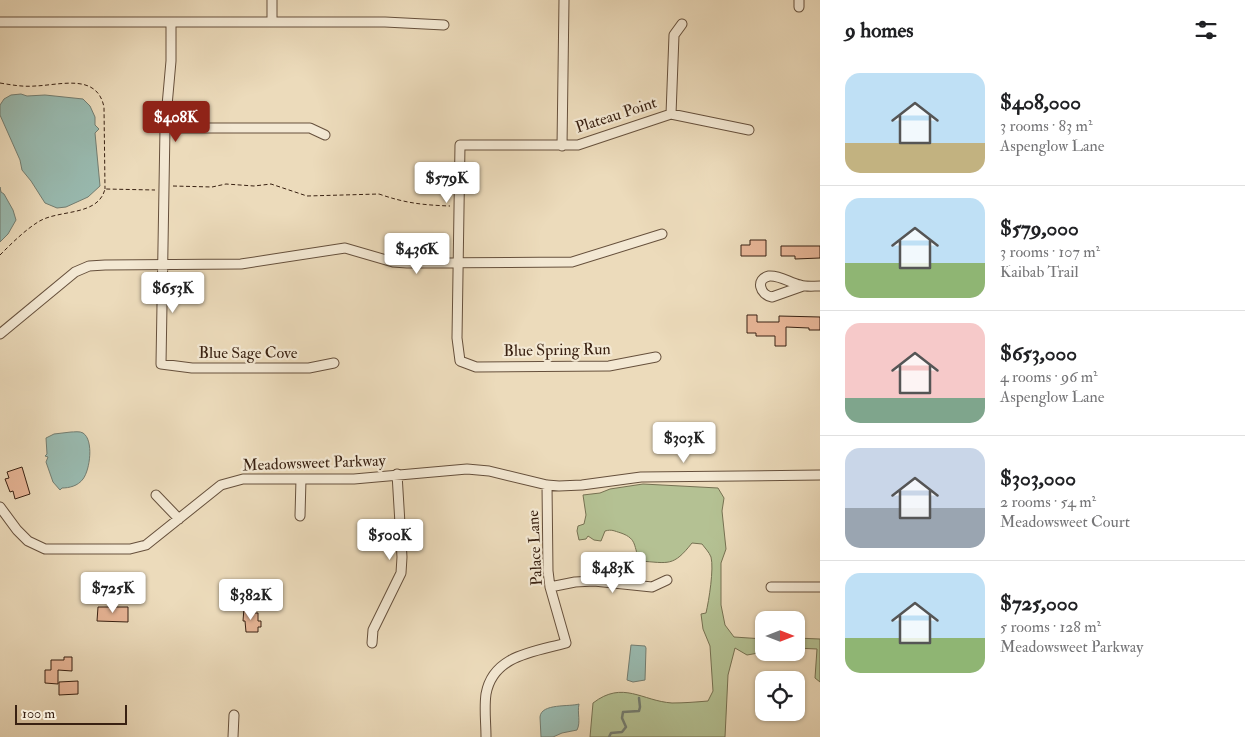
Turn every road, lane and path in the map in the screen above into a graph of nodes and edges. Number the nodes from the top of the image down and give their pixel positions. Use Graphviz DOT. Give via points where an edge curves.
graph roads {
  1 [pos="272,0"];
  2 [pos="564,0"];
  3 [pos="0,22"];
  4 [pos="171,22"];
  5 [pos="272,22"];
  6 [pos="682,24"];
  7 [pos="444,25"];
  8 [pos="0,83"];
  9 [pos="671,114"];
  10 [pos="164,128"];
  11 [pos="749,130"];
  12 [pos="325,135"];
  13 [pos="562,146"];
  14 [pos="170,186"];
  15 [pos="105,189"];
  16 [pos="158,190"];
  17 [pos="450,206"];
  18 [pos="662,234"];
  19 [pos="0,255"];
  20 [pos="458,263"];
  21 [pos="162,264"];
  22 [pos="803,286"];
  23 [pos="820,286"];
  24 [pos="0,334"];
  25 [pos="656,357"];
  26 [pos="334,363"];
  27 [pos="397,474"];
  28 [pos="820,475"];
  29 [pos="301,479"];
  30 [pos="547,485"];
  31 [pos="156,495"];
  32 [pos="0,507"];
  33 [pos="300,516"];
  34 [pos="178,519"];
  35 [pos="3,520"];
  36 [pos="667,580"];
  37 [pos="550,587"];
  38 [pos="771,587"];
  39 [pos="820,587"];
  40 [pos="372,643"];
  41 [pos="234,715"];
  42 [pos="233,737"];
  43 [pos="486,737"];
  1 -- 5 [label="street"];
  2 -- 13 [label="street"];
  3 -- 4 [label="street"];
  4 -- 5 [label="street"];
  4 -- 10 [label="street" via="171,61"];
  5 -- 7 [label="street"];
  6 -- 9 [label="street" via="674,35"];
  8 -- 15 [label="path" via="28,86 75,83 95,89 104,108"];
  9 -- 11 [label="street, Plateau Point"];
  9 -- 13 [label="street, Plateau Point" via="578,144"];
  10 -- 12 [label="street" via="310,128"];
  10 -- 21 [label="street"];
  13 -- 20 [label="street, Plateau Point" via="460,145"];
  14 -- 17 [label="path" via="271,184 307,196 379,194 413,204"];
  15 -- 16 [label="path"];
  15 -- 19 [label="path" via="100,200 92,206 39,221"];
  18 -- 20 [label="street" via="572,262"];
  20 -- 21 [label="street" via="393,262 346,248 241,264"];
  20 -- 25 [label="street, Blue Spring Run" via="457,338 460,360 476,367 609,366"];
  21 -- 24 [label="street" via="89,266 75,272"];
  21 -- 26 [label="street, Blue Sage Cove" via="161,364 192,368 309,368"];
  22 -- 23 [label="street"];
  27 -- 29 [label="street, Meadowsweet Parkway" via="354,479"];
  27 -- 30 [label="street, Meadowsweet Parkway" via="482,470"];
  27 -- 40 [label="street" via="401,573 373,630"];
  28 -- 30 [label="street, Meadowsweet Parkway" via="640,477 582,485"];
  29 -- 33 [label="street"];
  29 -- 34 [label="street, Meadowsweet Parkway" via="243,479 228,483"];
  30 -- 37 [label="street, Palace Lane"];
  31 -- 34 [label="street"];
  32 -- 35 [label="street, Meadowsweet Parkway"];
  34 -- 35 [label="street, Meadowsweet Parkway" via="146,545 56,549 46,549 28,541"];
  36 -- 37 [label="street" via="652,587 594,581"];
  37 -- 43 [label="street, Palace Lane" via="566,643 516,657 493,674 486,696"];
  38 -- 39 [label="street"];
  41 -- 42 [label="street"];
}
